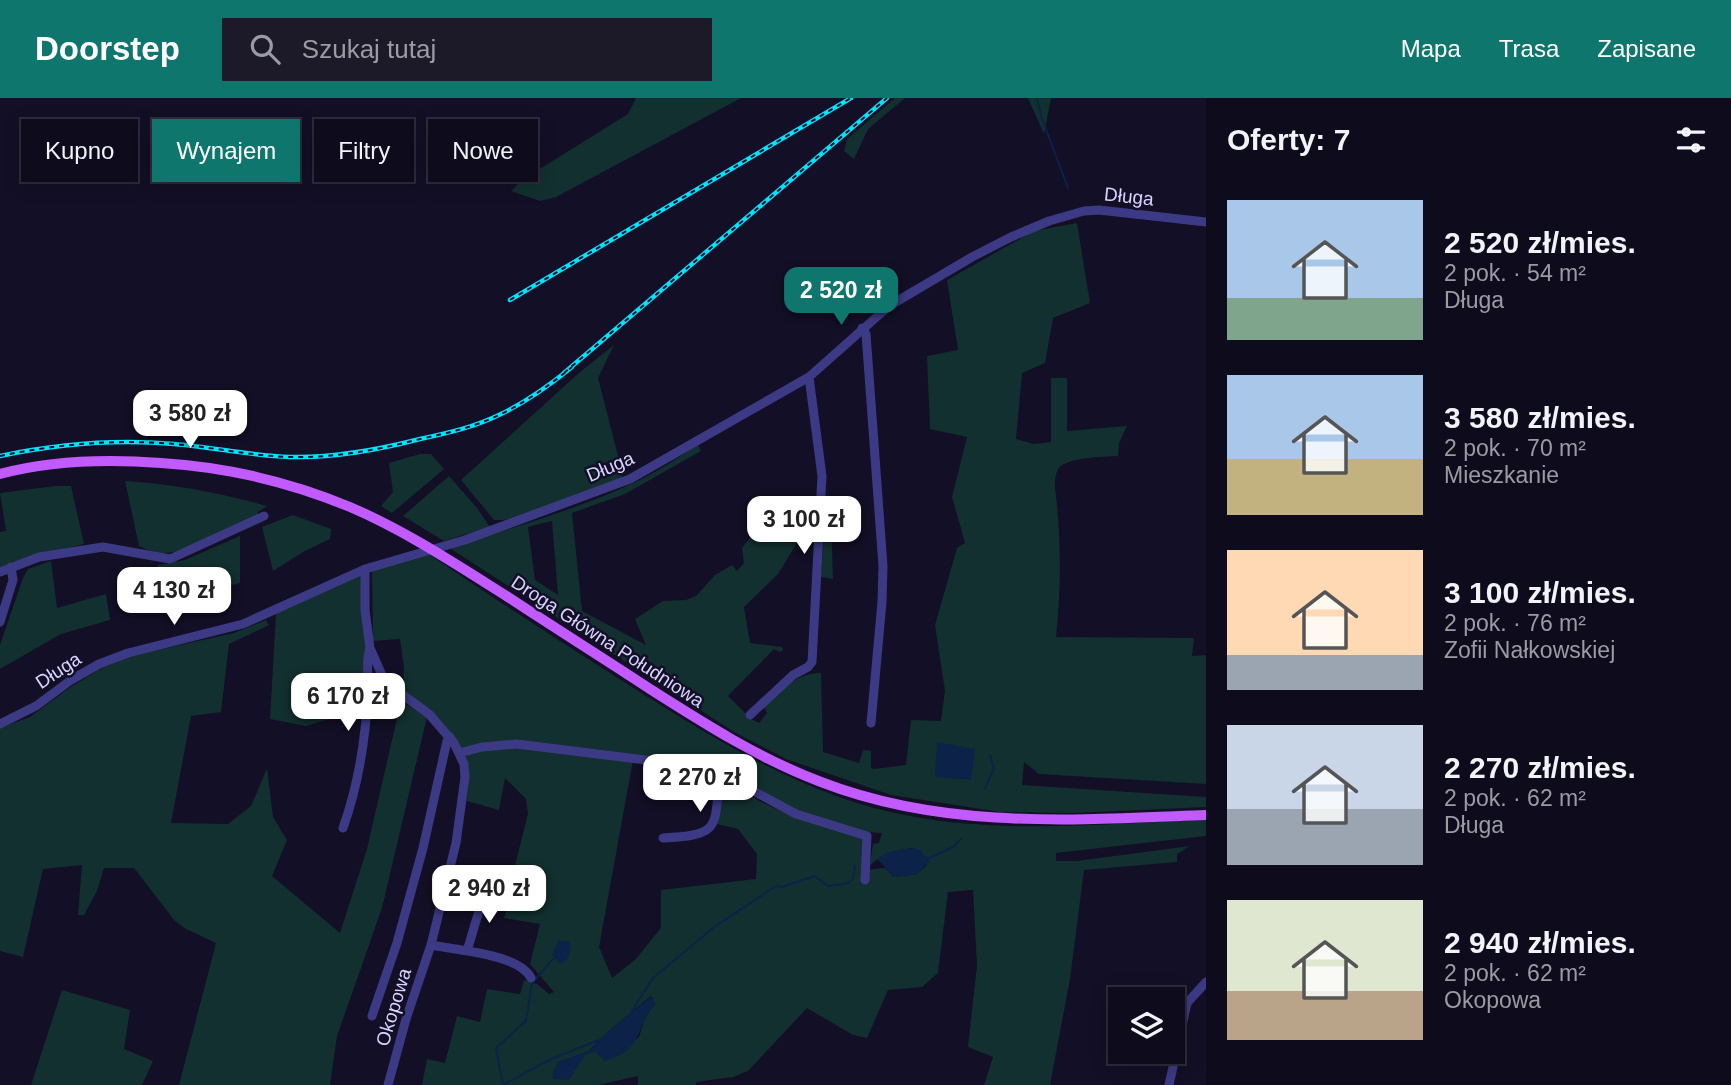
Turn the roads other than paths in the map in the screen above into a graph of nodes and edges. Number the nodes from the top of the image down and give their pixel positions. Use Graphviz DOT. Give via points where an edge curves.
graph roads {
  1 [pos="1206,222"];
  2 [pos="862,328"];
  3 [pos="809,377"];
  4 [pos="0,474"];
  5 [pos="264,516"];
  6 [pos="11,567"];
  7 [pos="365,569"];
  8 [pos="0,572"];
  9 [pos="0,621"];
  10 [pos="370,648"];
  11 [pos="750,715"];
  12 [pos="871,723"];
  13 [pos="0,724"];
  14 [pos="450,737"];
  15 [pos="459,753"];
  16 [pos="719,774"];
  17 [pos="1206,815"];
  18 [pos="343,828"];
  19 [pos="663,838"];
  20 [pos="865,880"];
  21 [pos="501,884"];
  22 [pos="431,945"];
  23 [pos="467,951"];
  24 [pos="531,978"];
  25 [pos="1206,982"];
  26 [pos="372,1016"];
  27 [pos="388,1085"];
  28 [pos="1169,1085"];
  1 -- 2 [label="street, Długa" via="1099,210 1049,221 960,264 889,306"];
  2 -- 3 [label="street, Długa"];
  2 -- 12 [label="street" via="883,566"];
  3 -- 7 [label="street, Długa" via="630,479 465,540"];
  3 -- 11 [label="street" via="822,476 812,662"];
  4 -- 17 [label="main road, Droga Główna Południowa" via="54,464 180,464 276,482 317,495 371,517 443,556 728,737 834,787 907,808 1009,819"];
  5 -- 6 [label="street" via="170,559 103,547 39,557"];
  6 -- 8 [label="street"];
  6 -- 9 [label="street" via="13,580"];
  7 -- 10 [label="street, Okopowa"];
  7 -- 13 [label="street, Długa" via="243,624 99,664"];
  10 -- 14 [label="street, Okopowa" via="385,682 429,714"];
  10 -- 18 [label="street, Okopowa" via="359,761"];
  14 -- 15 [label="street, Okopowa"];
  14 -- 26 [label="street, Okopowa" via="411,894"];
  15 -- 16 [label="street" via="517,744 694,766"];
  15 -- 22 [label="street, Okopowa" via="464,764 464,792"];
  16 -- 19 [label="street" via="714,820 707,831"];
  16 -- 20 [label="street" via="796,814 867,836"];
  21 -- 23 [label="street" via="487,884"];
  22 -- 23 [label="street"];
  22 -- 27 [label="street, Okopowa"];
  23 -- 24 [label="street" via="516,963"];
  25 -- 28 [label="street" via="1187,1003"];
}
